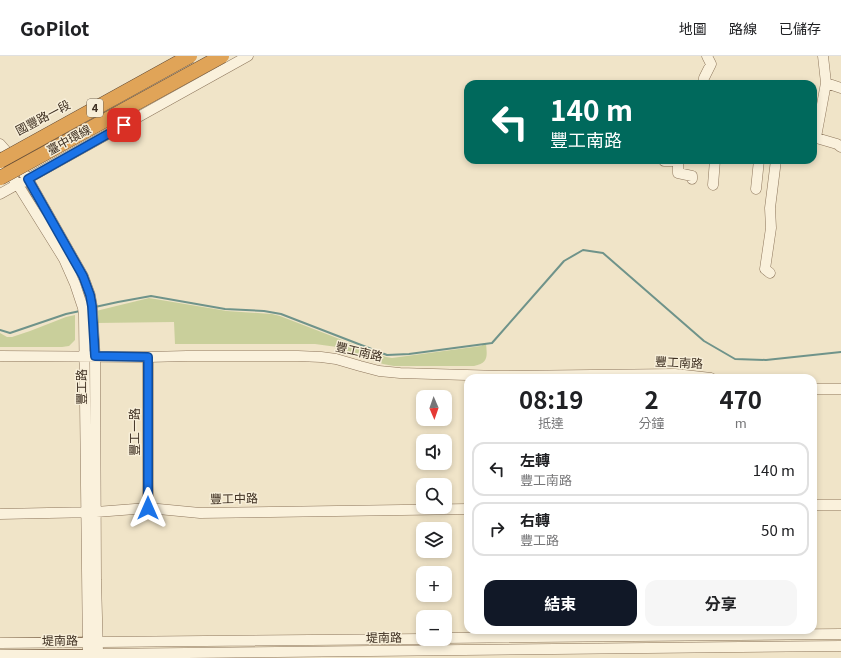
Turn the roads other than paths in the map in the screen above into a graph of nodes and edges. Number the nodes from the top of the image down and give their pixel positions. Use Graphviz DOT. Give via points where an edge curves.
graph roads {
  1 [pos="182,56"];
  2 [pos="190,56"];
  3 [pos="222,56"];
  4 [pos="248,56"];
  5 [pos="707,56"];
  6 [pos="823,56"];
  7 [pos="704,80"];
  8 [pos="826,83"];
  9 [pos="841,88"];
  10 [pos="817,124"];
  11 [pos="817,138"];
  12 [pos="0,144"];
  13 [pos="841,147"];
  14 [pos="2,157"];
  15 [pos="678,164"];
  16 [pos="715,164"];
  17 [pos="759,164"];
  18 [pos="776,164"];
  19 [pos="0,178"];
  20 [pos="28,179"];
  21 [pos="692,179"];
  22 [pos="18,185"];
  23 [pos="713,185"];
  24 [pos="756,189"];
  25 [pos="0,194"];
  26 [pos="770,273"];
  27 [pos="88,311"];
  28 [pos="0,356"];
  29 [pos="95,356"];
  30 [pos="84,357"];
  31 [pos="148,357"];
  32 [pos="464,376"];
  33 [pos="817,389"];
  34 [pos="841,389"];
  35 [pos="817,505"];
  36 [pos="841,505"];
  37 [pos="148,508"];
  38 [pos="464,509"];
  39 [pos="91,512"];
  40 [pos="0,514"];
  41 [pos="503,634"];
  42 [pos="841,634"];
  43 [pos="452,638"];
  44 [pos="416,639"];
  45 [pos="93,642"];
  46 [pos="0,643"];
  47 [pos="841,646"];
  48 [pos="503,649"];
  49 [pos="93,654"];
  50 [pos="0,655"];
  1 -- 14 [label="street, 國豐路一段"];
  2 -- 14 [label="highway, 臺中環線 / 4, bridge"];
  3 -- 19 [label="highway, 臺中環線 / 4, bridge"];
  4 -- 20 [label="street"];
  5 -- 7 [label="street" via="710,64"];
  6 -- 8 [label="street"];
  8 -- 9 [label="street"];
  8 -- 10 [label="street"];
  11 -- 13 [label="street"];
  12 -- 14 [label="street, 豐工路"];
  14 -- 20 [label="street, 豐工路"];
  14 -- 22 [label="street, 豐工路"];
  15 -- 21 [label="street" via="678,173 692,176"];
  16 -- 23 [label="street"];
  17 -- 24 [label="street"];
  18 -- 26 [label="street" via="765,269"];
  20 -- 22 [label="street"];
  20 -- 27 [label="street, 豐工路" via="83,276 90,295"];
  22 -- 25 [label="street"];
  22 -- 27 [label="street, 豐工路" via="64,259"];
  27 -- 29 [label="street, 豐工路"];
  27 -- 30 [label="street, 豐工路"];
  28 -- 30 [label="street, 豐工南路"];
  29 -- 30 [label="street, 豐工南路"];
  29 -- 31 [label="street, 豐工南路"];
  29 -- 39 [label="street, 豐工路"];
  30 -- 39 [label="street, 豐工路"];
  31 -- 32 [label="street, 豐工南路" via="321,357 379,371"];
  31 -- 37 [label="street, 豐工一路"];
  33 -- 34 [label="street"];
  35 -- 36 [label="street"];
  37 -- 38 [label="street, 豐工中路" via="200,513"];
  37 -- 39 [label="street, 豐工中路"];
  39 -- 40 [label="street, 豐工中路"];
  39 -- 45 [label="street, 豐工路"];
  41 -- 42 [label="street"];
  41 -- 43 [label="street"];
  41 -- 48 [label="street"];
  44 -- 45 [label="street, 堤南路"];
  45 -- 46 [label="street, 堤南路"];
  45 -- 49 [label="street, 豐工路"];
  47 -- 48 [label="street, 堤南路"];
  48 -- 49 [label="street, 堤南路"];
  49 -- 50 [label="street, 堤南路"];
}
